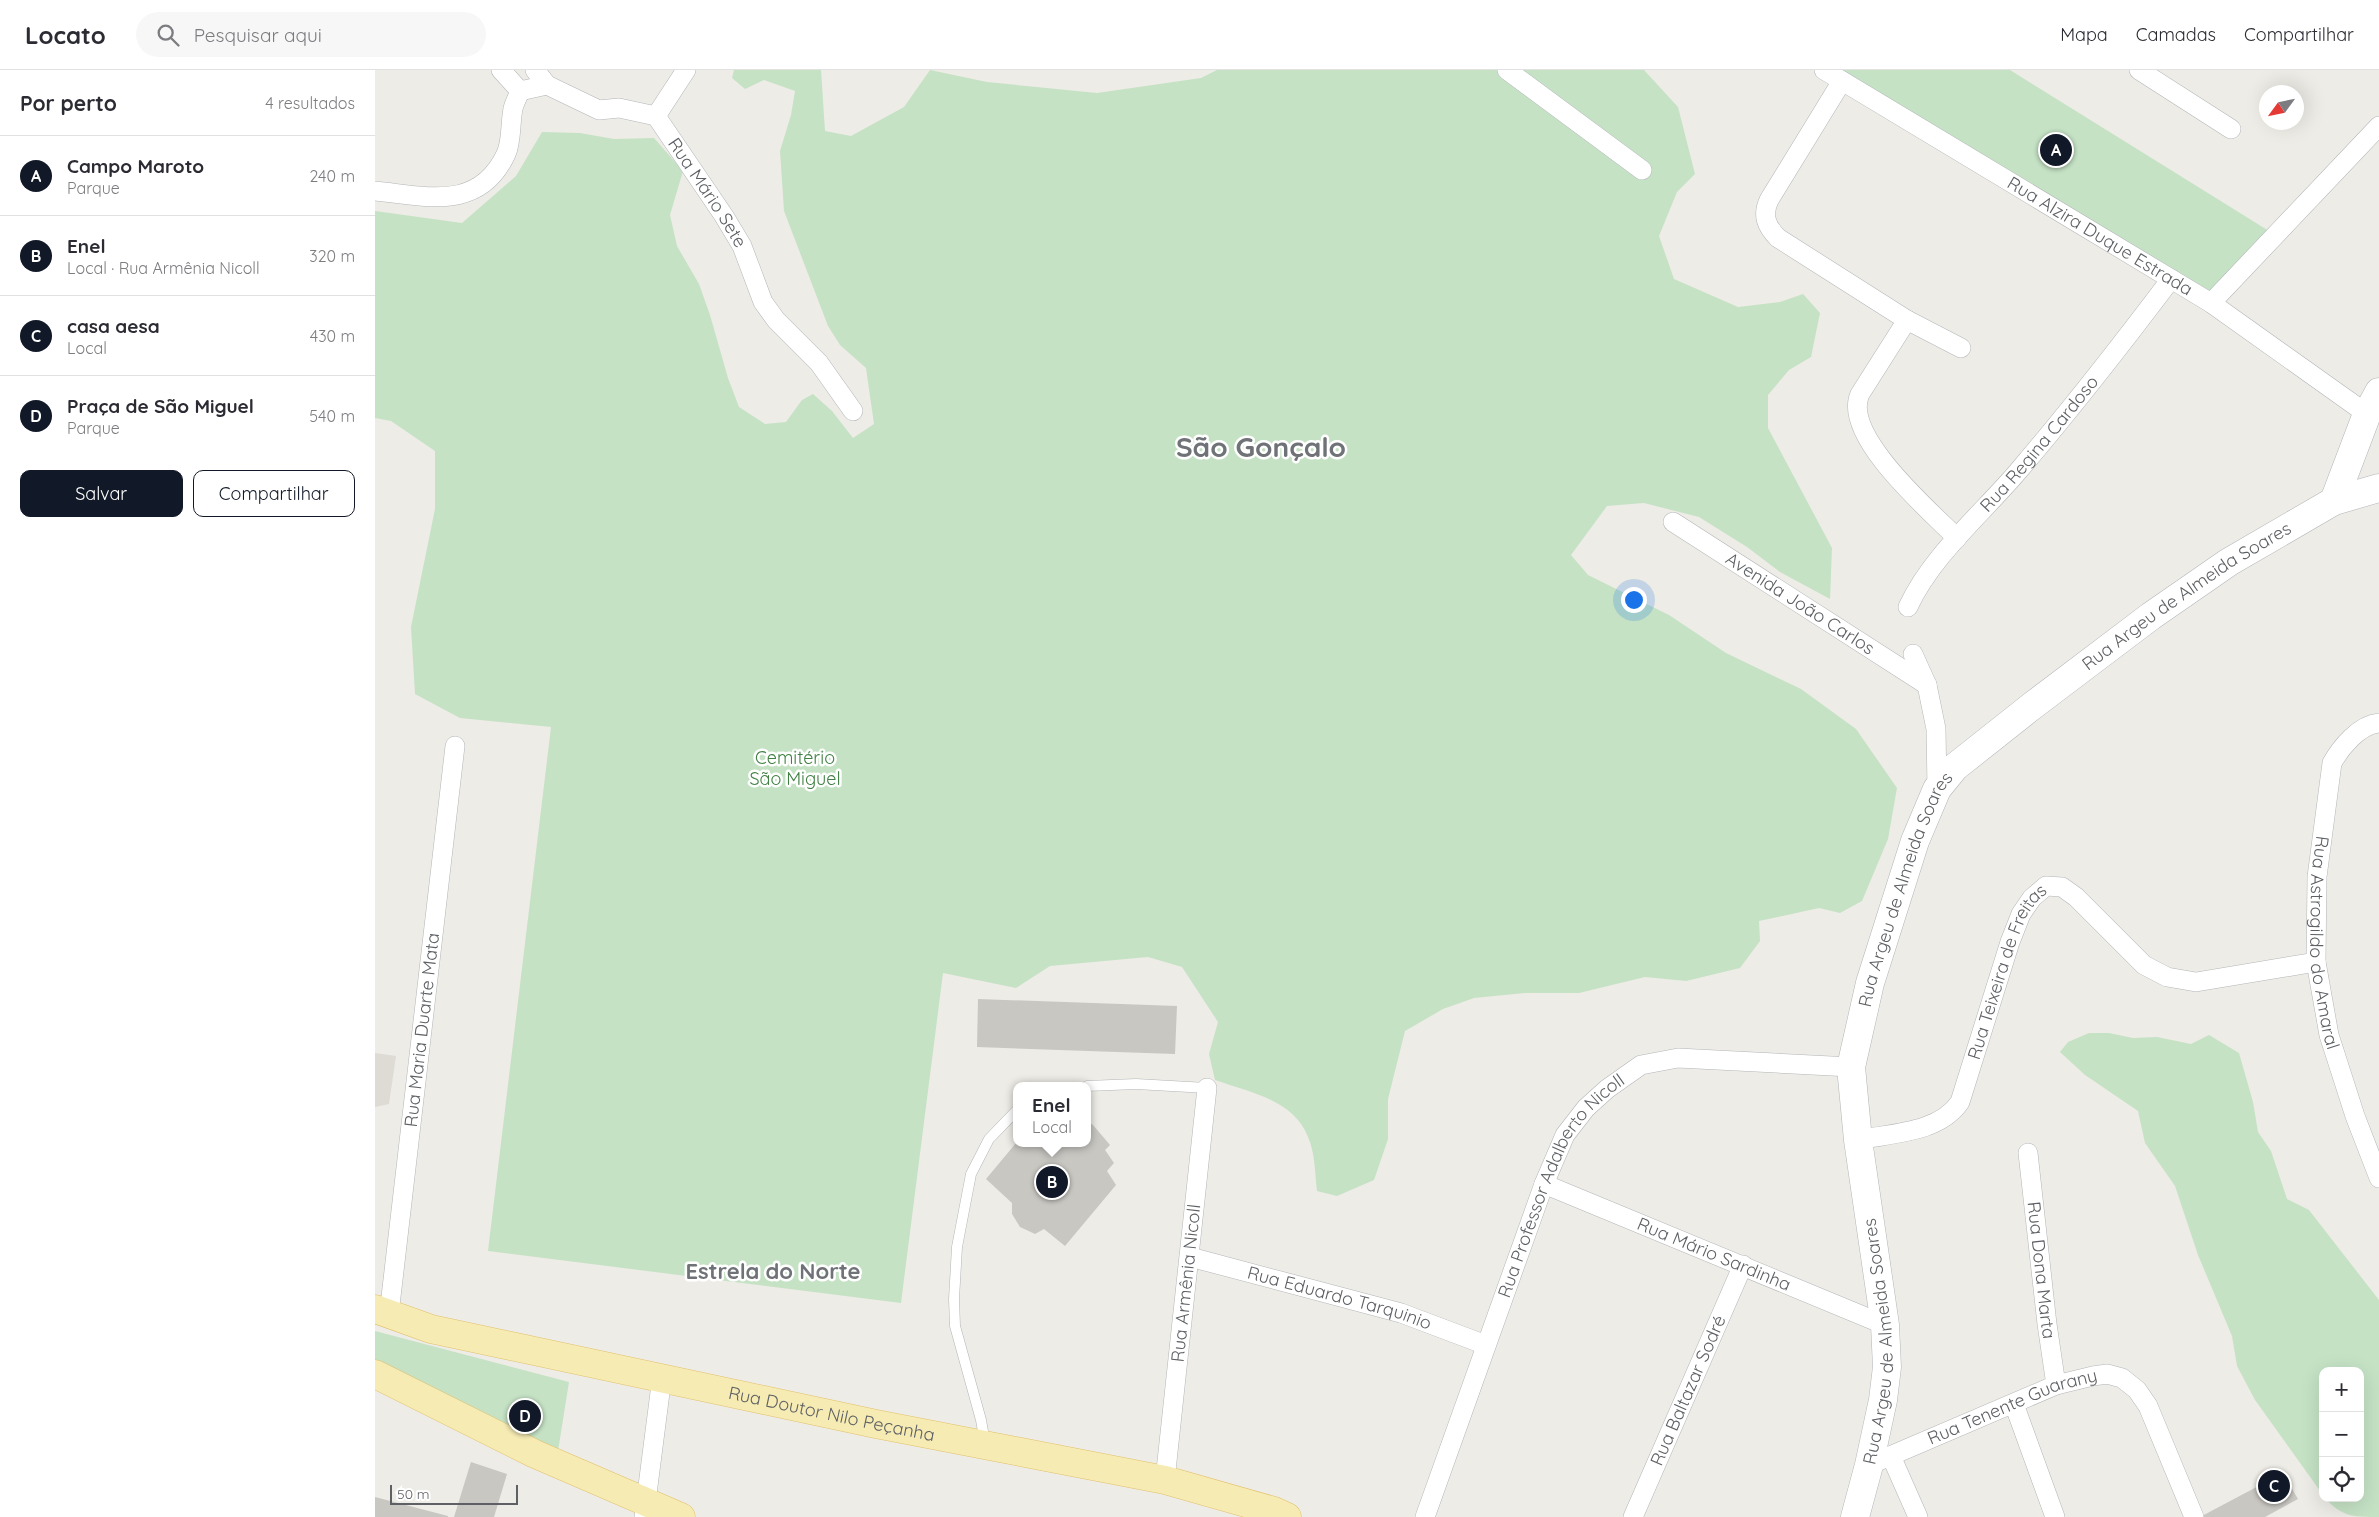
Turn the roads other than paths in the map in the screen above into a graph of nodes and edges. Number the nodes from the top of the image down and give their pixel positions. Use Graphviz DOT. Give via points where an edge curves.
graph roads {
  1 [pos="501,70"];
  2 [pos="535,70"];
  3 [pos="686,70"];
  4 [pos="1507,70"];
  5 [pos="1824,70"];
  6 [pos="2139,70"];
  7 [pos="1842,81"];
  8 [pos="547,85"];
  9 [pos="520,91"];
  10 [pos="656,116"];
  11 [pos="2379,126"];
  12 [pos="2231,130"];
  13 [pos="1642,170"];
  14 [pos="375,191"];
  15 [pos="2171,279"];
  16 [pos="2211,303"];
  17 [pos="1907,320"];
  18 [pos="1961,348"];
  19 [pos="2373,403"];
  20 [pos="853,411"];
  21 [pos="2379,488"];
  22 [pos="2334,501"];
  23 [pos="1673,522"];
  24 [pos="1957,538"];
  25 [pos="1908,608"];
  26 [pos="1913,654"];
  27 [pos="1927,685"];
  28 [pos="2379,723"];
  29 [pos="455,746"];
  30 [pos="1937,789"];
  31 [pos="2316,962"];
  32 [pos="1851,1067"];
  33 [pos="1091,1086"];
  34 [pos="1207,1088"];
  35 [pos="1013,1114"];
  36 [pos="1858,1140"];
  37 [pos="2029,1153"];
  38 [pos="2379,1178"];
  39 [pos="1544,1184"];
  40 [pos="1190,1257"];
  41 [pos="1743,1265"];
  42 [pos="382,1312"];
  43 [pos="1885,1325"];
  44 [pos="1486,1345"];
  45 [pos="375,1374"];
  46 [pos="662,1377"];
  47 [pos="2056,1385"];
  48 [pos="2014,1404"];
  49 [pos="985,1446"];
  50 [pos="1880,1461"];
  51 [pos="1165,1480"];
  52 [pos="645,1510"];
  53 [pos="681,1517"];
  54 [pos="1287,1517"];
  55 [pos="1425,1517"];
  56 [pos="1633,1517"];
  57 [pos="1855,1517"];
  58 [pos="1918,1517"];
  59 [pos="2055,1517"];
  60 [pos="2194,1517"];
  1 -- 9 [label="street"];
  2 -- 8 [label="street"];
  3 -- 10 [label="street"];
  4 -- 13 [label="street"];
  5 -- 7 [label="street, Rua Alzira Duque Estrada"];
  6 -- 12 [label="street"];
  7 -- 15 [label="street, Rua Alzira Duque Estrada"];
  7 -- 17 [label="street" via="1769,200 1765,218 1769,230 1778,238"];
  8 -- 9 [label="street"];
  8 -- 10 [label="street" via="599,110 619,108"];
  9 -- 14 [label="street" via="513,108 506,154 492,176 476,190 442,198"];
  10 -- 20 [label="street, Rua Mário Sete" via="743,246 763,302 776,320 819,363"];
  11 -- 16 [label="street"];
  15 -- 16 [label="street, Rua Alzira Duque Estrada"];
  15 -- 24 [label="street, Rua Regina Cardoso" via="2103,370"];
  16 -- 19 [label="street, Rua Alzira Duque Estrada"];
  17 -- 18 [label="street"];
  17 -- 24 [label="street" via="1860,394 1858,414 1880,459"];
  19 -- 22 [label="street"];
  21 -- 22 [label="street, Rua Argeu de Almeida Soares"];
  22 -- 30 [label="street, Rua Argeu de Almeida Soares" via="2229,562 2151,616 1955,767"];
  23 -- 27 [label="street, Avenida João Carlos"];
  24 -- 25 [label="street, Rua Regina Cardoso" via="1913,595"];
  26 -- 27 [label="street"];
  27 -- 30 [label="street" via="1936,729"];
  28 -- 31 [label="street, Rua Astrogildo do Amaral" via="2352,736 2332,763 2317,878"];
  29 -- 42 [label="street, Rua Maria Duarte Mata"];
  30 -- 32 [label="street, Rua Argeu de Almeida Soares" via="1915,841 1870,983"];
  31 -- 36 [label="street, Rua Teixeira de Freitas" via="2196,982 2167,977 2144,965 2062,887 2046,886 2021,914 1960,1102 1953,1113 1923,1128"];
  31 -- 38 [label="street, Rua Astrogildo do Amaral" via="2329,1035"];
  32 -- 36 [label="street, Rua Argeu de Almeida Soares"];
  32 -- 39 [label="street, Rua Professor Adalberto Nicoll" via="1678,1058 1641,1066 1586,1108 1565,1135"];
  33 -- 34 [label="lane" via="1136,1084"];
  34 -- 40 [label="street, Rua Armênia Nicoll"];
  35 -- 49 [label="lane" via="989,1139 971,1174 957,1246 955,1326"];
  36 -- 43 [label="street, Rua Argeu de Almeida Soares"];
  37 -- 47 [label="street, Rua Dona Marta"];
  39 -- 41 [label="street, Rua Mário Sardinha"];
  39 -- 44 [label="street, Rua Professor Adalberto Nicoll"];
  40 -- 44 [label="street, Rua Eduardo Tarquinio" via="1401,1313"];
  40 -- 51 [label="street, Rua Armênia Nicoll"];
  41 -- 43 [label="street, Rua Mário Sardinha"];
  41 -- 56 [label="street, Rua Baltazar Sodré"];
  42 -- 46 [label="main road, Rua Doutor Nilo Peçanha" via="431,1329"];
  43 -- 50 [label="street, Rua Argeu de Almeida Soares" via="1887,1367"];
  44 -- 55 [label="street, Rua Professor Adalberto Nicoll"];
  45 -- 52 [label="main road"];
  46 -- 49 [label="main road, Rua Doutor Nilo Peçanha"];
  46 -- 52 [label="street"];
  47 -- 48 [label="street, Rua Tenente Guarany"];
  47 -- 60 [label="street, Rua Tenente Guarany" via="2107,1374 2122,1378 2137,1390 2151,1415"];
  48 -- 50 [label="street, Rua Tenente Guarany"];
  48 -- 59 [label="street"];
  49 -- 51 [label="main road, Rua Doutor Nilo Peçanha"];
  50 -- 57 [label="street, Rua Argeu de Almeida Soares"];
  50 -- 58 [label="street"];
  51 -- 54 [label="main road, Rua Doutor Nilo Peçanha"];
  52 -- 53 [label="main road"];
}
